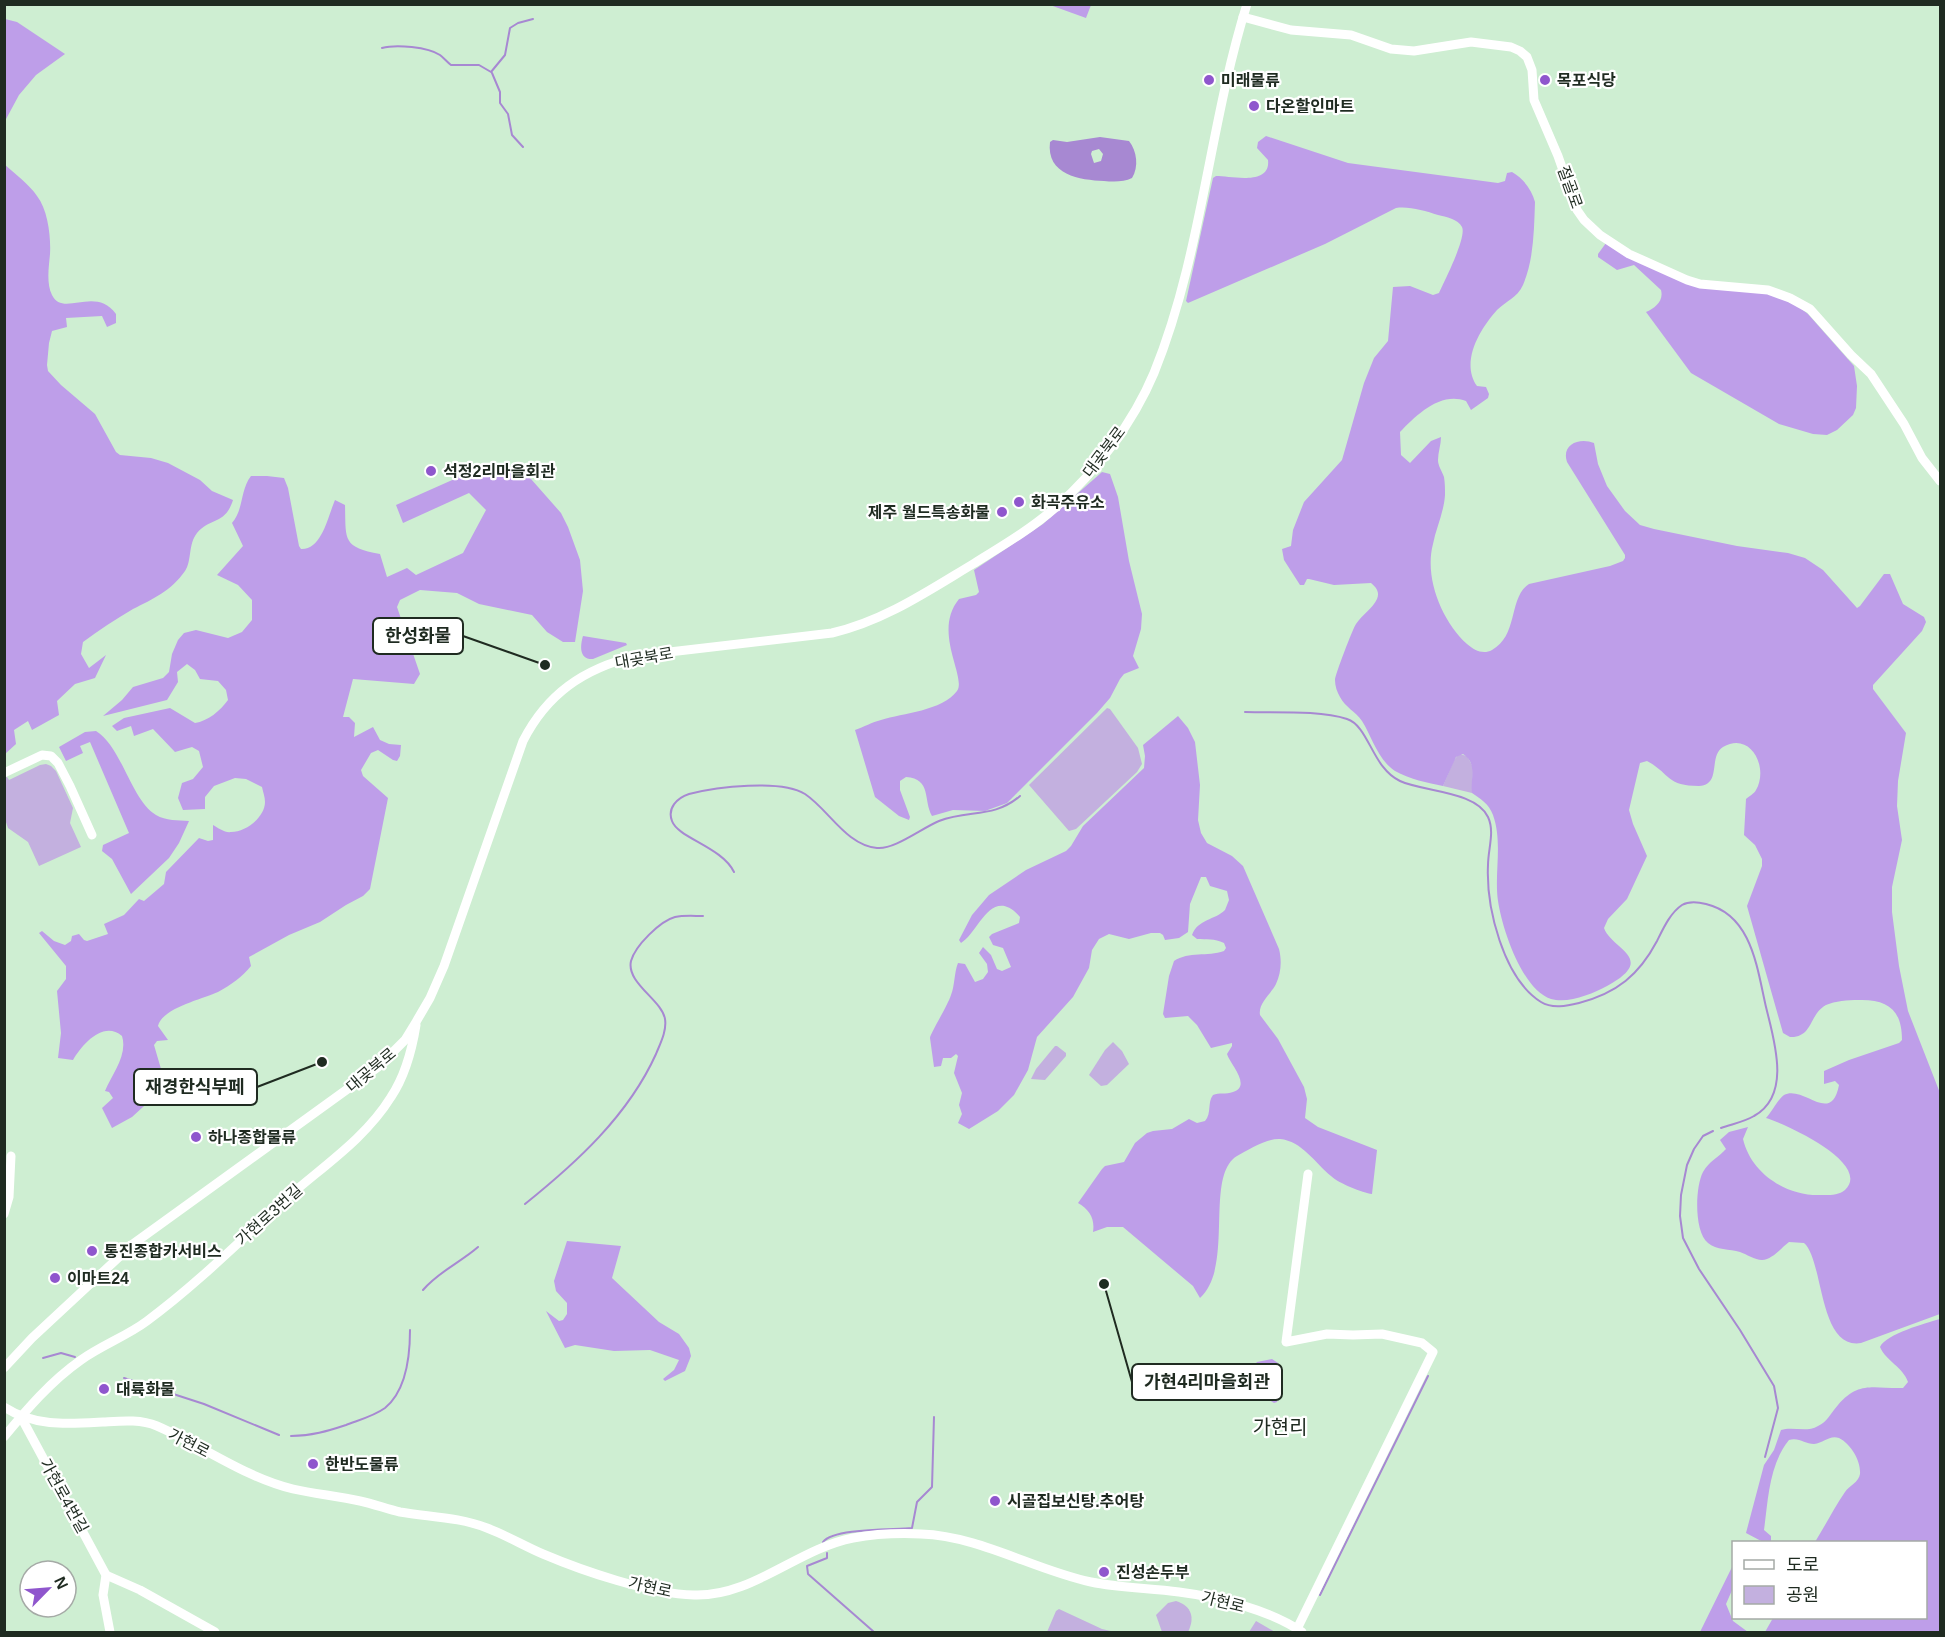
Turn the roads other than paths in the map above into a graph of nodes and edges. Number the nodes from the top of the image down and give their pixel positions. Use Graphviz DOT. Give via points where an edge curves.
graph roads {
  1 [pos="1247,4"];
  2 [pos="1243,17"];
  3 [pos="1941,481"];
  4 [pos="4,773"];
  5 [pos="92,836"];
  6 [pos="416,1022"];
  7 [pos="11,1156"];
  8 [pos="1308,1174"];
  9 [pos="4,1214"];
  10 [pos="4,1368"];
  11 [pos="4,1400"];
  12 [pos="6,1409"];
  13 [pos="21,1417"];
  14 [pos="4,1437"];
  15 [pos="106,1575"];
  16 [pos="1299,1631"];
  17 [pos="110,1632"];
  18 [pos="215,1632"];
  1 -- 2 [label="street, 대곶북로"];
  2 -- 3 [label="street, 절골로" via="1291,30 1351,35 1391,49 1414,51 1471,42 1520,51 1532,70 1534,100 1563,167 1576,210 1584,220 1629,254 1687,280 1768,290 1810,309 1875,379 1922,458"];
  2 -- 6 [label="street, 대곶북로" via="1175,312 1153,375 1102,458 1068,496 1026,530 876,619 832,633 635,656 593,670 556,696 532,723 523,741 444,966"];
  4 -- 5 [label="street" via="42,755 51,756 70,786"];
  6 -- 10 [label="street, 대곶북로" via="392,1054 368,1076 133,1244"];
  6 -- 13 [label="street, 가현로3번길" via="400,1080 367,1129 182,1295 127,1336 80,1361"];
  7 -- 9 [label="street"];
  8 -- 16 [label="street" via="1286,1342 1327,1334 1382,1334 1422,1343 1433,1352"];
  11 -- 12 [label="street"];
  12 -- 13 [label="street, 가현로"];
  13 -- 14 [label="street"];
  13 -- 15 [label="street, 가현로4번길"];
  13 -- 16 [label="street, 가현로" via="51,1422 147,1423 258,1478 400,1512 457,1519 587,1570 672,1593 720,1593 852,1539 923,1534 973,1544 1078,1579 1226,1602"];
  15 -- 17 [label="street, 가현로4번길" via="104,1594"];
  15 -- 18 [label="street"];
}
